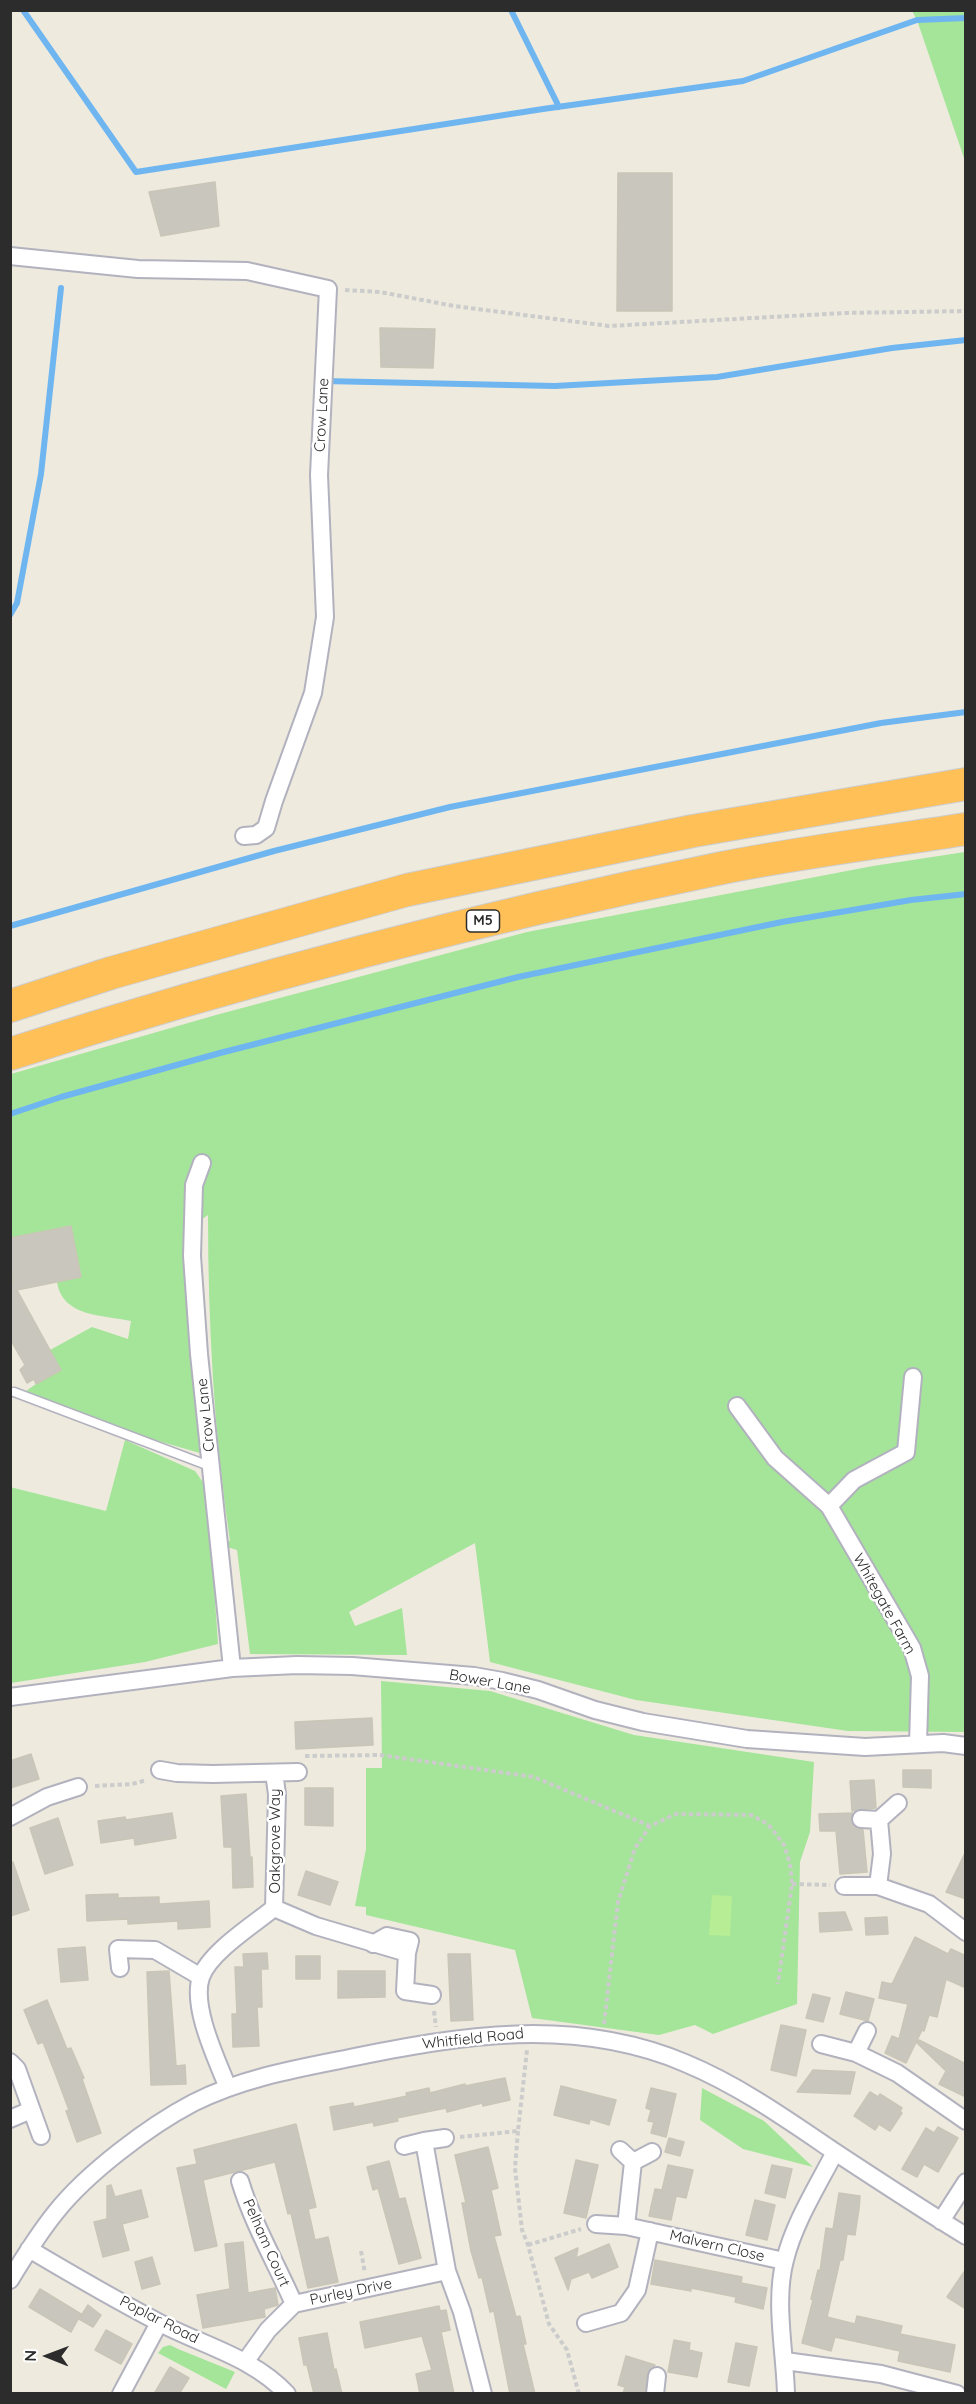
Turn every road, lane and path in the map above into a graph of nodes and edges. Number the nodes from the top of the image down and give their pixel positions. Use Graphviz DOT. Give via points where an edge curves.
graph roads {
  1 [pos="10,256"];
  2 [pos="328,289"];
  3 [pos="966,311"];
  4 [pos="966,784"];
  5 [pos="966,829"];
  6 [pos="244,836"];
  7 [pos="10,1006"];
  8 [pos="10,1054"];
  9 [pos="202,1163"];
  10 [pos="913,1377"];
  11 [pos="14,1392"];
  12 [pos="737,1406"];
  13 [pos="212,1467"];
  14 [pos="829,1506"];
  15 [pos="232,1668"];
  16 [pos="10,1697"];
  17 [pos="918,1743"];
  18 [pos="966,1746"];
  19 [pos="160,1770"];
  20 [pos="298,1772"];
  21 [pos="177,1773"];
  22 [pos="274,1773"];
  23 [pos="78,1787"];
  24 [pos="898,1803"];
  25 [pos="10,1817"];
  26 [pos="861,1819"];
  27 [pos="879,1820"];
  28 [pos="650,1826"];
  29 [pos="792,1884"];
  30 [pos="844,1886"];
  31 [pos="878,1886"];
  32 [pos="274,1908"];
  33 [pos="966,1932"];
  34 [pos="120,1968"];
  35 [pos="201,1977"];
  36 [pos="778,1984"];
  37 [pos="432,1995"];
  38 [pos="867,2031"];
  39 [pos="529,2033"];
  40 [pos="603,2040"];
  41 [pos="438,2041"];
  42 [pos="821,2044"];
  43 [pos="856,2053"];
  44 [pos="10,2062"];
  45 [pos="228,2088"];
  46 [pos="31,2110"];
  47 [pos="10,2119"];
  48 [pos="966,2121"];
  49 [pos="518,2132"];
  50 [pos="41,2136"];
  51 [pos="445,2138"];
  52 [pos="424,2141"];
  53 [pos="404,2146"];
  54 [pos="620,2150"];
  55 [pos="652,2152"];
  56 [pos="836,2152"];
  57 [pos="633,2162"];
  58 [pos="240,2181"];
  59 [pos="966,2182"];
  60 [pos="941,2221"];
  61 [pos="596,2224"];
  62 [pos="626,2226"];
  63 [pos="650,2231"];
  64 [pos="966,2236"];
  65 [pos="528,2245"];
  66 [pos="29,2249"];
  67 [pos="784,2261"];
  68 [pos="447,2271"];
  69 [pos="10,2280"];
  70 [pos="294,2304"];
  71 [pos="159,2323"];
  72 [pos="586,2323"];
  73 [pos="785,2361"];
  74 [pos="245,2362"];
  75 [pos="657,2376"];
  76 [pos="966,2380"];
  77 [pos="121,2394"];
  78 [pos="287,2394"];
  79 [pos="483,2394"];
  80 [pos="579,2394"];
  81 [pos="655,2394"];
  82 [pos="786,2394"];
  83 [pos="959,2394"];
  1 -- 2 [label="street" via="138,269 248,271"];
  2 -- 3 [label="path" via="380,292 609,326 843,313"];
  2 -- 6 [label="street, Crow Lane" via="319,475 325,617 314,693 266,828 256,835"];
  4 -- 7 [label="highway" via="693,831 407,890 111,973"];
  5 -- 8 [label="highway, M5" via="723,867 426,934 131,1015"];
  9 -- 13 [label="street, Crow Lane" via="194,1185 192,1256"];
  10 -- 14 [label="street" via="906,1452 854,1480"];
  11 -- 13 [label="lane"];
  12 -- 14 [label="street, Whitegate Farm" via="776,1458"];
  13 -- 15 [label="street, Crow Lane"];
  14 -- 17 [label="street, Whitegate Farm" via="912,1648 920,1676"];
  15 -- 16 [label="street, Bower Lane"];
  15 -- 17 [label="street, Bower Lane" via="352,1666 474,1676 538,1690 595,1710 699,1732 812,1745"];
  17 -- 18 [label="street, Bower Lane"];
  19 -- 21 [label="street, Oakgrove Way"];
  20 -- 22 [label="street, Oakgrove Way"];
  20 -- 28 [label="path" via="298,1756 380,1755 534,1777"];
  21 -- 22 [label="street, Oakgrove Way"];
  21 -- 23 [label="path" via="132,1784"];
  22 -- 32 [label="street, Oakgrove Way"];
  23 -- 25 [label="street" via="47,1797"];
  24 -- 27 [label="street"];
  26 -- 27 [label="street"];
  27 -- 31 [label="street" via="882,1854"];
  28 -- 29 [label="path" via="676,1814 751,1815 768,1824 784,1845"];
  28 -- 40 [label="path" via="635,1848 618,1902"];
  29 -- 30 [label="path"];
  29 -- 36 [label="path"];
  30 -- 31 [label="street"];
  31 -- 33 [label="street" via="929,1904"];
  32 -- 35 [label="street, Oakgrove Way" via="216,1956"];
  32 -- 37 [label="street, Oakgrove Way" via="373,1944 387,1936 411,1941 405,1991"];
  34 -- 35 [label="street" via="110,1950 155,1950"];
  35 -- 45 [label="street" via="203,2021"];
  37 -- 41 [label="path"];
  38 -- 43 [label="street"];
  39 -- 40 [label="street, Whitfield Road"];
  39 -- 41 [label="street, Whitfield Road"];
  39 -- 49 [label="path"];
  40 -- 56 [label="street, Whitfield Road" via="685,2063 772,2109"];
  41 -- 45 [label="street, Whitfield Road" via="309,2066"];
  42 -- 43 [label="street"];
  43 -- 48 [label="street" via="897,2073"];
  44 -- 46 [label="street" via="17,2069"];
  45 -- 66 [label="street, Whitfield Road" via="150,2130 100,2168 57,2210"];
  46 -- 47 [label="street"];
  46 -- 50 [label="street"];
  49 -- 51 [label="path"];
  49 -- 65 [label="path" via="515,2168 522,2230"];
  51 -- 52 [label="street"];
  52 -- 53 [label="street"];
  52 -- 68 [label="street"];
  54 -- 57 [label="street"];
  55 -- 57 [label="street"];
  56 -- 60 [label="street, Whitfield Road"];
  56 -- 67 [label="street"];
  57 -- 62 [label="street"];
  58 -- 70 [label="street, Pelham Court" via="249,2211"];
  59 -- 60 [label="street"];
  60 -- 64 [label="street, Whitfield Road"];
  61 -- 62 [label="street, Malvern Close"];
  61 -- 65 [label="path"];
  62 -- 63 [label="street, Malvern Close"];
  63 -- 67 [label="street, Malvern Close"];
  63 -- 72 [label="street, Malvern Close" via="637,2290 621,2313"];
  65 -- 80 [label="path" via="549,2324 567,2350"];
  66 -- 69 [label="street, Whitfield Road"];
  66 -- 71 [label="street, Poplar Road"];
  67 -- 73 [label="street" via="781,2325"];
  68 -- 70 [label="street, Purley Drive"];
  68 -- 79 [label="street"];
  70 -- 74 [label="street, Purley Drive" via="268,2330"];
  71 -- 74 [label="street, Poplar Road"];
  71 -- 77 [label="street"];
  73 -- 82 [label="street"];
  73 -- 83 [label="street" via="882,2374"];
  74 -- 78 [label="street, Poplar Road" via="279,2384"];
  75 -- 81 [label="street"];
  76 -- 83 [label="street"];
}
